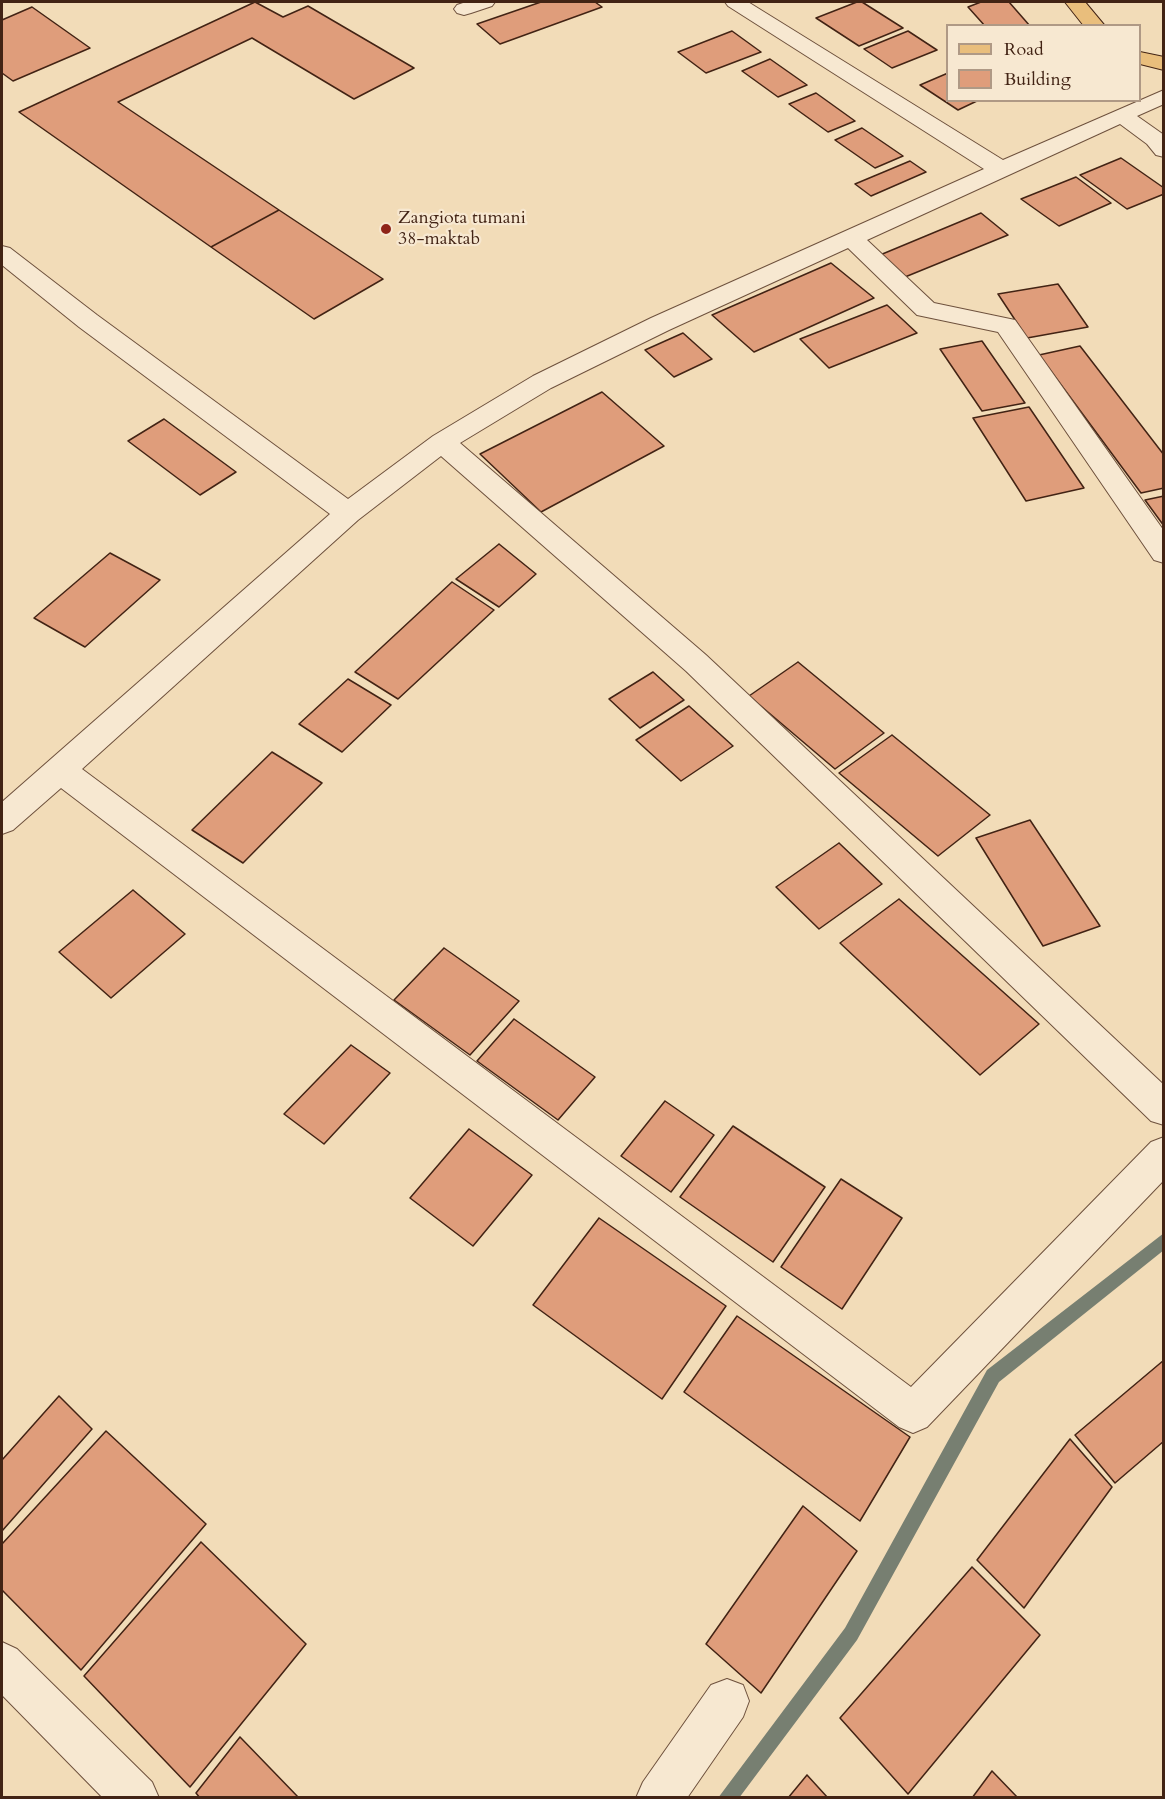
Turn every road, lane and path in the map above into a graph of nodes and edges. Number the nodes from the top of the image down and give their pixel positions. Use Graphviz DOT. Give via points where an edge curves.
graph roads {
  1 [pos="485,2"];
  2 [pos="735,2"];
  3 [pos="1075,2"];
  4 [pos="464,9"];
  5 [pos="1093,24"];
  6 [pos="1141,58"];
  7 [pos="1164,64"];
  8 [pos="1164,96"];
  9 [pos="1124,108"];
  10 [pos="1164,150"];
  11 [pos="1002,170"];
  12 [pos="851,238"];
  13 [pos="2,253"];
  14 [pos="442,442"];
  15 [pos="348,513"];
  16 [pos="1164,553"];
  17 [pos="59,769"];
  18 [pos="2,821"];
  19 [pos="1164,1109"];
  20 [pos="1164,1154"];
  21 [pos="2,1664"];
  22 [pos="727,1701"];
  23 [pos="136,1797"];
  24 [pos="659,1797"];
  1 -- 4 [label="street"];
  2 -- 11 [label="street"];
  3 -- 5 [label="main road"];
  6 -- 7 [label="main road"];
  8 -- 9 [label="street"];
  9 -- 10 [label="street"];
  9 -- 11 [label="street"];
  11 -- 12 [label="street"];
  12 -- 14 [label="street" via="542,381"];
  12 -- 16 [label="street" via="926,309 1006,326"];
  13 -- 15 [label="street"];
  14 -- 15 [label="street"];
  14 -- 19 [label="street" via="696,663"];
  15 -- 17 [label="street"];
  17 -- 18 [label="street"];
  17 -- 20 [label="street" via="913,1413"];
  21 -- 23 [label="street"];
  22 -- 24 [label="street"];
}
